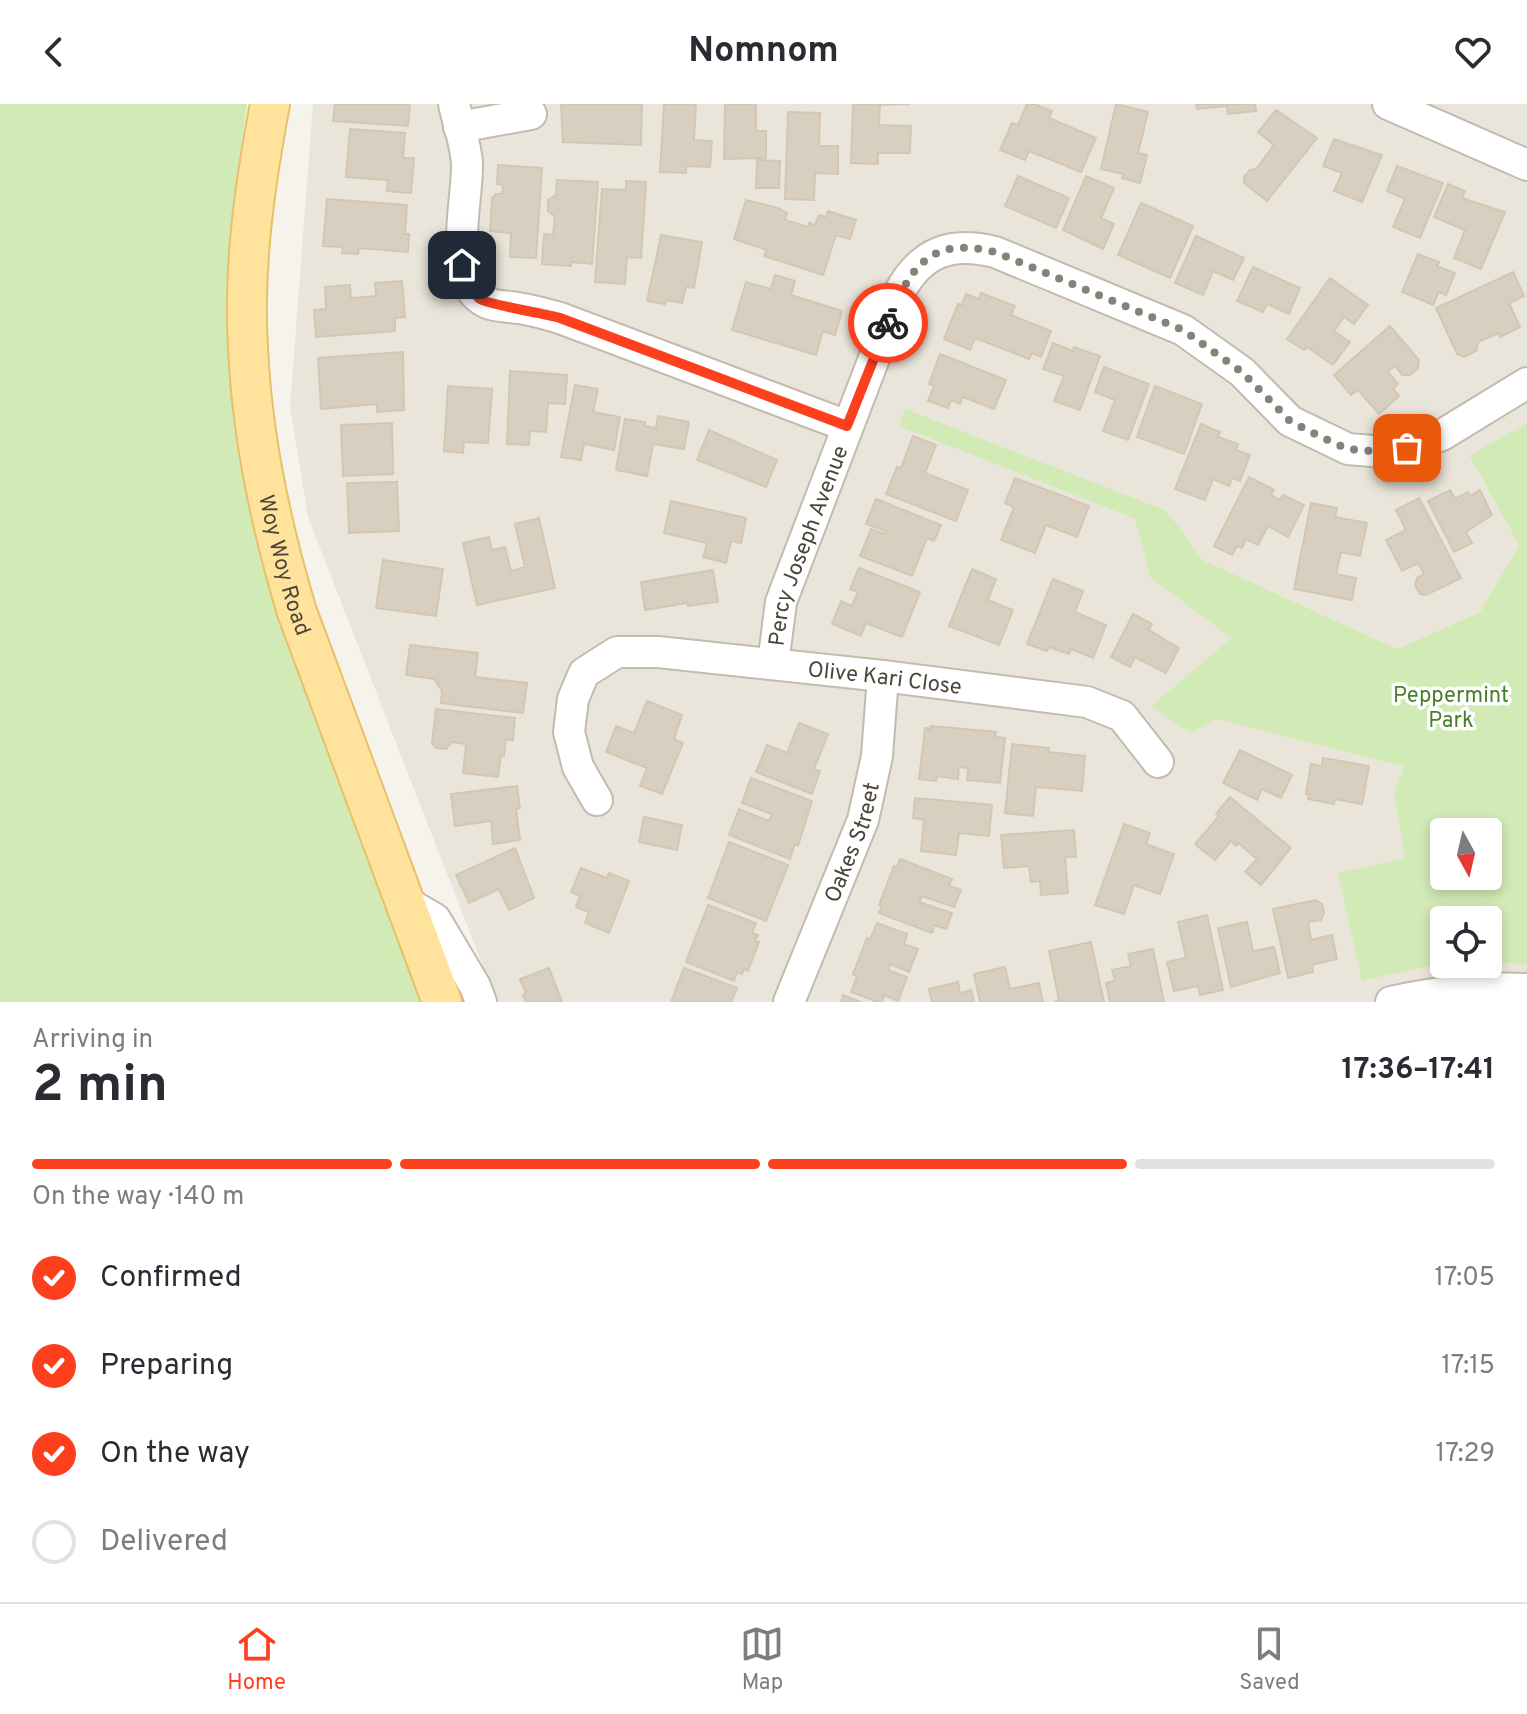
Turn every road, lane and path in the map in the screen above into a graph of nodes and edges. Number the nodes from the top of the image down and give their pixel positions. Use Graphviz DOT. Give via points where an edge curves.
graph roads {
  1 [pos="270,104"];
  2 [pos="1388,104"];
  3 [pos="531,114"];
  4 [pos="456,115"];
  5 [pos="1527,165"];
  6 [pos="1527,383"];
  7 [pos="847,426"];
  8 [pos="773,664"];
  9 [pos="883,676"];
  10 [pos="1158,762"];
  11 [pos="597,800"];
  12 [pos="404,901"];
  13 [pos="1527,989"];
  14 [pos="442,1002"];
  15 [pos="481,1002"];
  16 [pos="789,1002"];
  17 [pos="1391,1002"];
  1 -- 12 [label="main road, Woy Woy Road" via="250,239 247,346 263,473 297,612"];
  2 -- 5 [label="street"];
  3 -- 4 [label="street"];
  4 -- 7 [label="street" via="467,184 462,265 480,300 560,318"];
  6 -- 7 [label="street, Percy Joseph Avenue" via="1442,435 1407,448 1348,449 1290,421 1242,372 1183,330 972,247 945,249 910,273"];
  7 -- 8 [label="street, Percy Joseph Avenue" via="781,602"];
  8 -- 9 [label="street, Olive Kari Close"];
  8 -- 11 [label="street, Olive Kari Close" via="617,652 584,673 573,699 569,732 578,767"];
  9 -- 10 [label="street, Olive Kari Close" via="1087,702 1122,716"];
  9 -- 16 [label="street, Oakes Street" via="877,756 863,820"];
  12 -- 14 [label="main road, Woy Woy Road"];
  12 -- 15 [label="street" via="435,919"];
  13 -- 17 [label="street" via="1433,993"];
}
